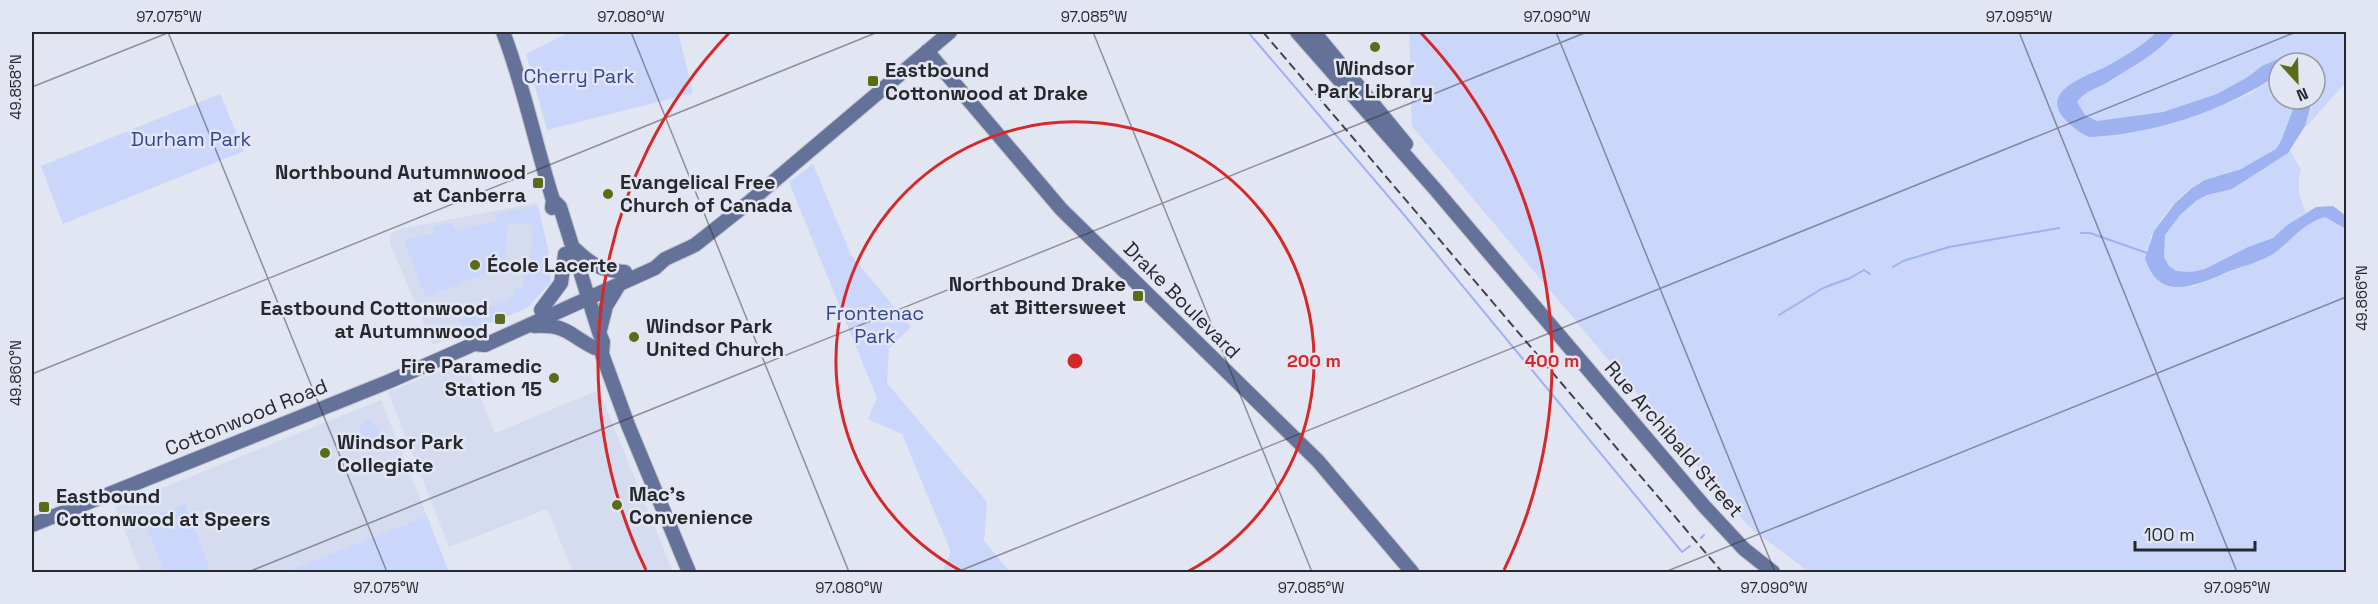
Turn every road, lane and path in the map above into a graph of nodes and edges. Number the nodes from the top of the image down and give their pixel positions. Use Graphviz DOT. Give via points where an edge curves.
graph roads {
  1 [pos="503,32"];
  2 [pos="950,32"];
  3 [pos="1297,32"];
  4 [pos="1314,32"];
  5 [pos="927,51"];
  6 [pos="1435,189"];
  7 [pos="568,250"];
  8 [pos="623,278"];
  9 [pos="583,296"];
  10 [pos="541,310"];
  11 [pos="526,326"];
  12 [pos="599,332"];
  13 [pos="474,344"];
  14 [pos="598,351"];
  15 [pos="32,525"];
  16 [pos="689,573"];
  17 [pos="1412,573"];
  18 [pos="1773,573"];
  1 -- 7 [label="street" via="553,200 560,207"];
  2 -- 5 [label="street, Cottonwood Road"];
  3 -- 6 [label="street, Rue Archibald Street"];
  4 -- 6 [label="street, Rue Archibald Street" via="1410,148"];
  5 -- 8 [label="street, Cottonwood Road" via="695,245 655,268"];
  5 -- 17 [label="street, Drake Boulevard" via="1061,209 1318,461"];
  6 -- 18 [label="street, Rue Archibald Street" via="1704,506"];
  7 -- 8 [label="street"];
  7 -- 9 [label="street"];
  7 -- 10 [label="street" via="561,283"];
  8 -- 9 [label="street, Cottonwood Road"];
  8 -- 12 [label="street" via="606,306"];
  9 -- 10 [label="street, Cottonwood Road"];
  9 -- 11 [label="street, Cottonwood Road"];
  9 -- 12 [label="street"];
  9 -- 14 [label="street"];
  10 -- 13 [label="street, Cottonwood Road" via="479,337"];
  11 -- 13 [label="street, Cottonwood Road" via="485,345"];
  11 -- 14 [label="street" via="561,328"];
  12 -- 14 [label="street" via="603,342"];
  13 -- 15 [label="street, Cottonwood Road"];
  14 -- 16 [label="street"];
}
